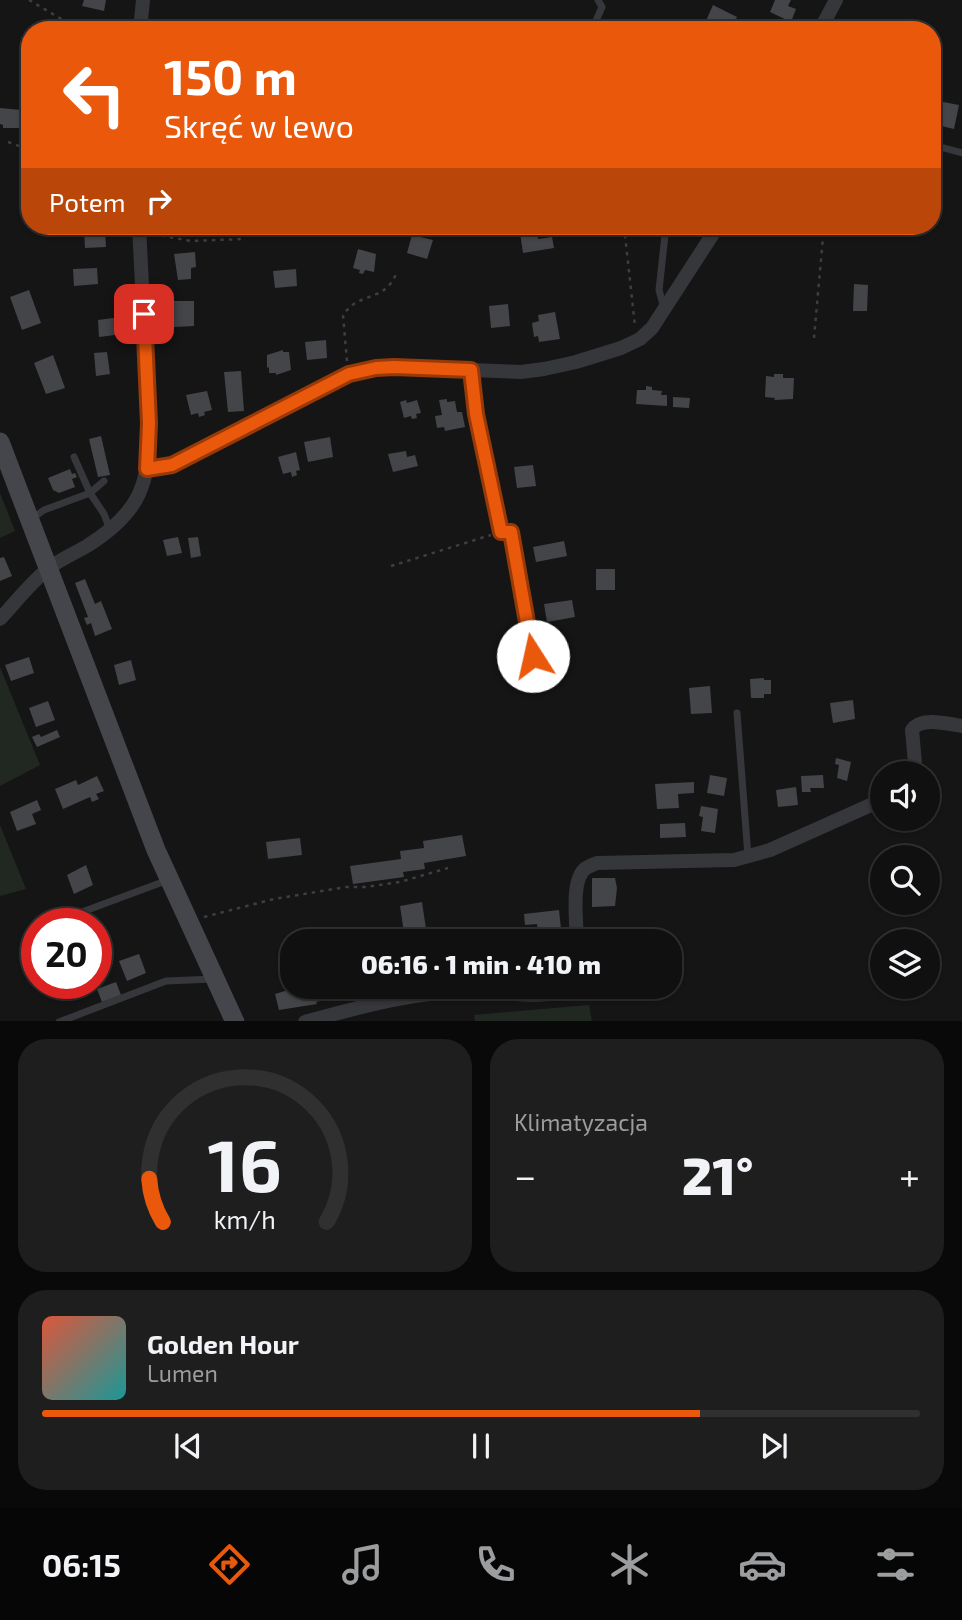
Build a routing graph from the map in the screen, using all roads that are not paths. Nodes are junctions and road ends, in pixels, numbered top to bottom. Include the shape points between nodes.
1 (143, 0) edge
2 (598, 0) edge
3 (836, 0) edge
4 (141, 21) edge
5 (596, 21) edge
6 (825, 21) edge
7 (941, 147) edge
8 (962, 153) edge
9 (139, 235) edge
10 (665, 235) edge
11 (712, 235) edge
12 (665, 309) junction
13 (471, 370) junction
14 (0, 442) edge
15 (74, 457) dead end
16 (147, 469) junction
17 (104, 481) dead end
18 (90, 494) junction
19 (30, 521) junction
20 (110, 530) junction
21 (48, 569) junction
22 (0, 619) edge
23 (533, 656) dead end
24 (737, 713) dead end
25 (962, 726) edge
26 (915, 761) edge
27 (870, 805) edge
28 (748, 857) junction
29 (168, 877) junction
30 (93, 908) edge
31 (577, 929) edge
32 (214, 979) junction
33 (401, 999) edge
34 (59, 1021) edge
35 (235, 1021) edge
36 (305, 1021) edge

1 - 4 street
2 - 5 lane via 601,7
3 - 6 street
7 - 8 lane
9 - 16 street via 149,423
10 - 12 lane via 659,290
11 - 12 street
12 - 13 street via 640,339 606,353 521,372
13 - 16 street via 394,367 349,374 172,465
13 - 23 lane via 501,532 511,532
14 - 19 main road
15 - 18 lane
16 - 20 street via 139,495
17 - 18 lane
18 - 19 lane via 44,510
18 - 20 lane
19 - 21 main road
20 - 21 street
21 - 22 street
21 - 29 main road
24 - 28 lane
25 - 26 street via 915,724
27 - 28 street
28 - 31 street via 597,863 584,869 578,879
29 - 30 lane
29 - 32 main road
32 - 34 lane via 166,981
32 - 35 main road
33 - 36 street

